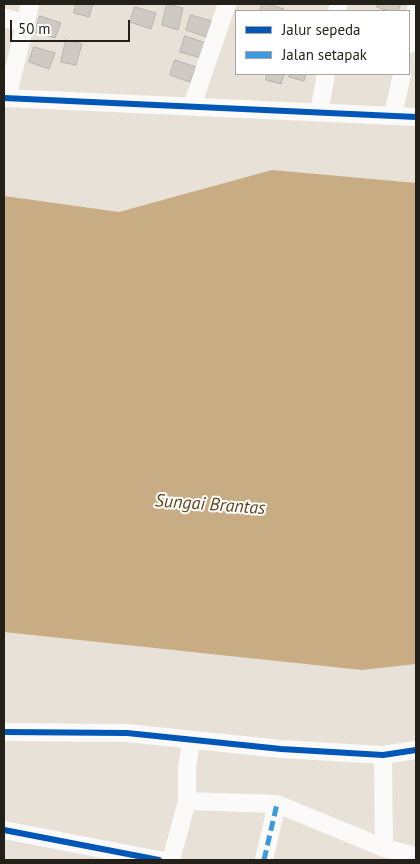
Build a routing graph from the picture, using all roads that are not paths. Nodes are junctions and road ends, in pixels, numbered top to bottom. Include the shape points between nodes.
1 (30, 4) edge
2 (227, 4) edge
3 (416, 9) edge
4 (4, 18) edge
5 (24, 23) junction
6 (410, 39) edge
7 (326, 75) edge
8 (402, 75) edge
9 (5, 98) edge
10 (192, 106) junction
11 (319, 112) junction
12 (394, 115) junction
13 (416, 117) edge
14 (4, 732) edge
15 (191, 741) junction
16 (416, 750) edge
17 (383, 755) junction
18 (187, 802) junction
19 (277, 804) junction
20 (4, 830) edge
21 (384, 848) junction
22 (416, 856) edge
23 (159, 860) edge
24 (171, 860) edge
25 (264, 860) edge

1 - 5 street
2 - 10 street
3 - 6 street
4 - 5 street
5 - 9 street
7 - 11 street
8 - 12 street
9 - 10 street
10 - 11 street
11 - 12 street
12 - 13 street
14 - 15 street via 127,733
15 - 17 street
15 - 18 street
16 - 17 street
17 - 21 street
18 - 19 street
18 - 24 street
19 - 21 street
19 - 25 street
20 - 23 street
21 - 22 street

